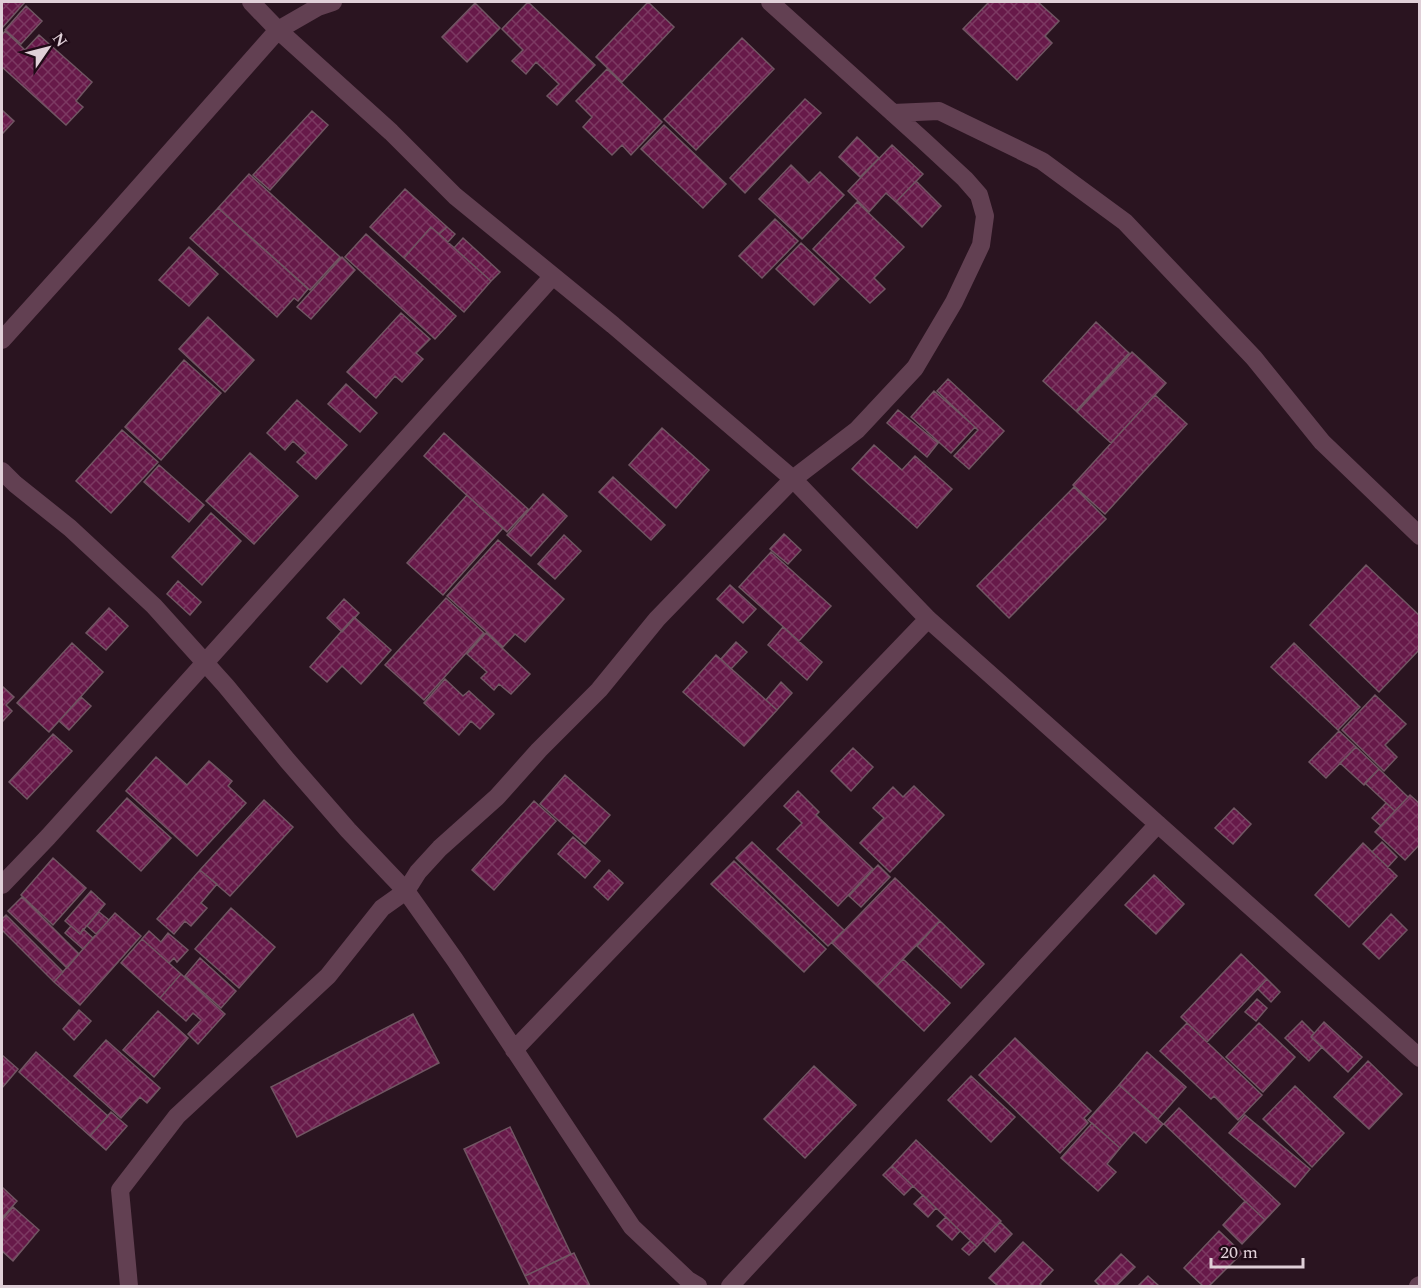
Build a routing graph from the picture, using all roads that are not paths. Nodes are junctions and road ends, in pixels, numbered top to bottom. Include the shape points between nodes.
1 (251, 2) edge
2 (333, 2) edge
3 (770, 2) edge
4 (278, 30) junction
5 (893, 113) junction
6 (553, 276) junction
7 (2, 340) edge
8 (2, 471) edge
9 (793, 479) junction
10 (1419, 536) edge
11 (928, 619) junction
12 (204, 662) junction
13 (1158, 824) junction
14 (2, 885) edge
15 (406, 891) junction
16 (514, 1050) junction
17 (1419, 1058) edge
18 (129, 1287) edge
19 (698, 1287) edge
20 (730, 1287) edge

1 - 4 street
2 - 4 street
3 - 5 street
4 - 6 street via 455,196
4 - 7 street
5 - 9 street via 979,195 985,216 981,245 954,302 915,368 857,430
5 - 10 street via 939,111 1042,161 1125,222 1254,358 1322,442
6 - 9 street
6 - 12 street
8 - 12 street via 154,606
9 - 11 street
9 - 15 street via 657,619 599,690 497,797 418,872
11 - 13 street
11 - 16 street
12 - 14 street
12 - 15 street via 348,830
13 - 17 street
13 - 20 street
15 - 16 street
15 - 18 street via 382,908 328,976 177,1116 120,1190
16 - 19 street via 632,1227

